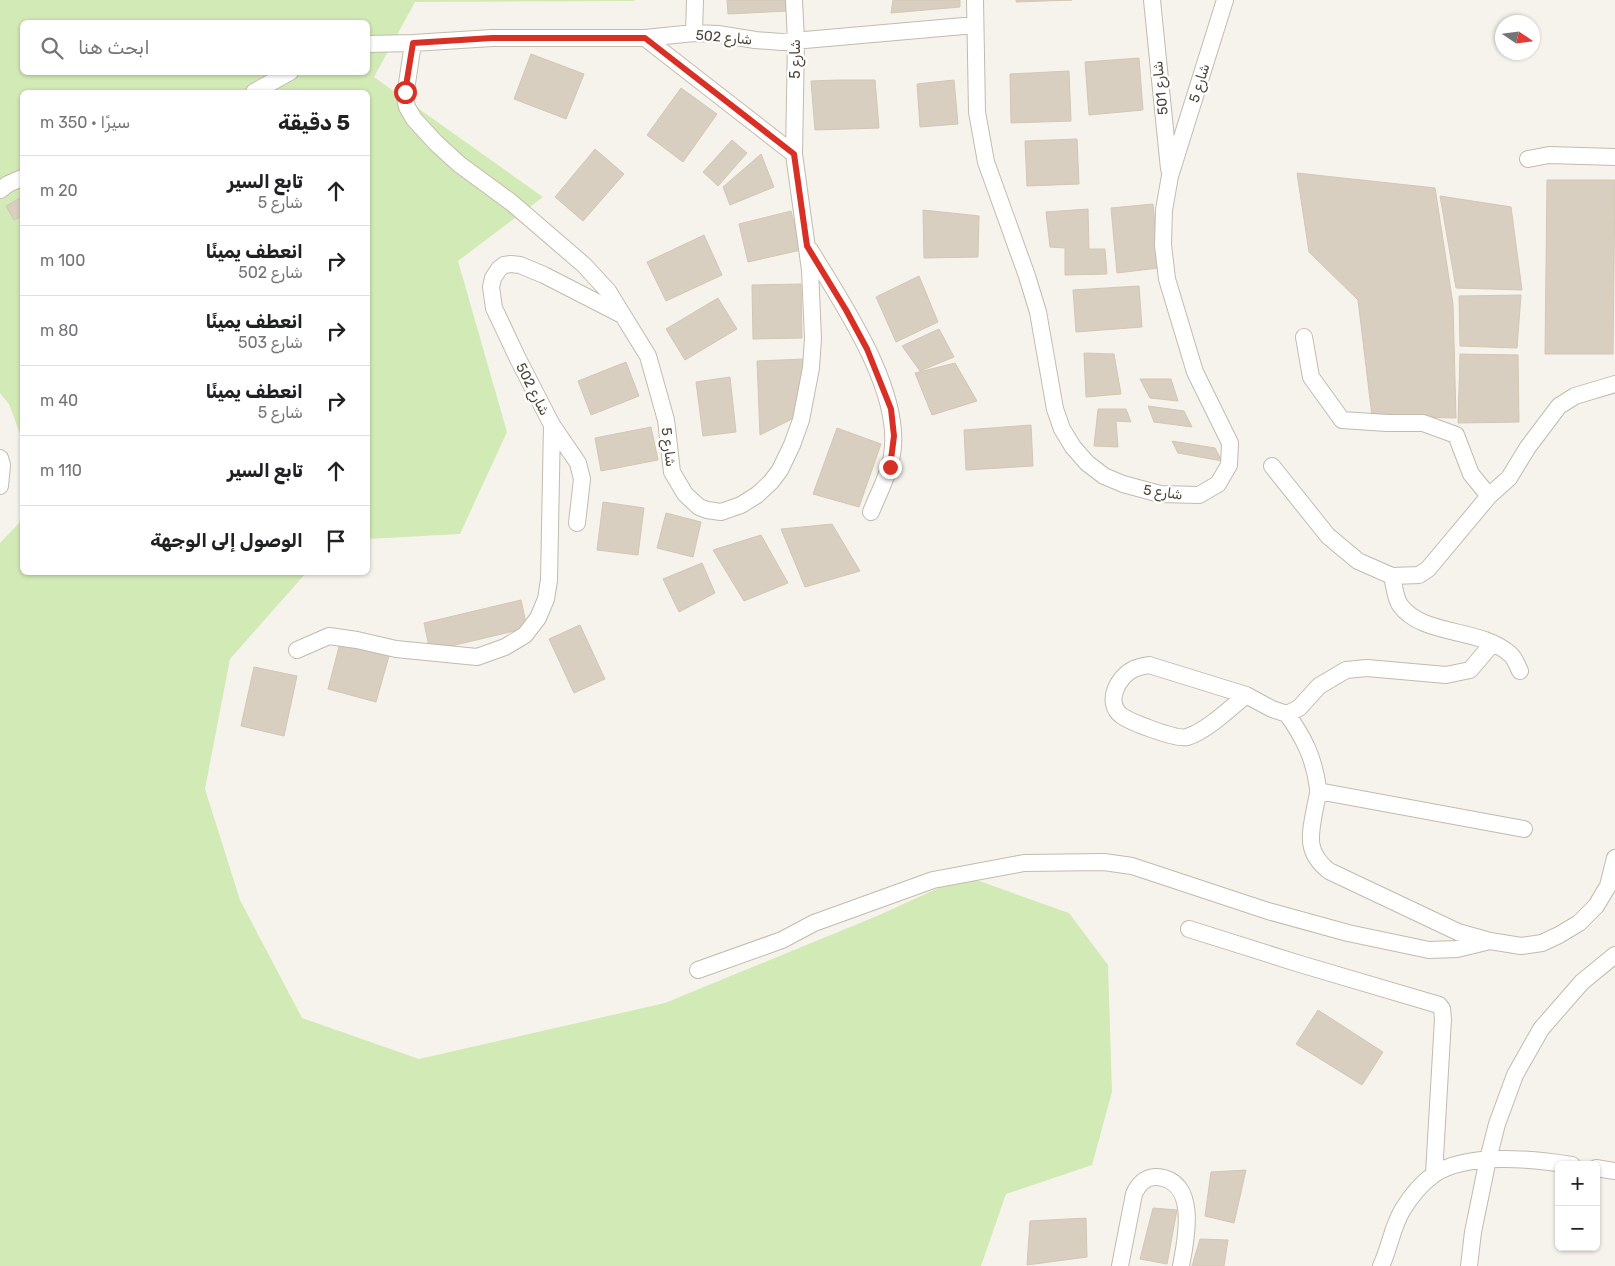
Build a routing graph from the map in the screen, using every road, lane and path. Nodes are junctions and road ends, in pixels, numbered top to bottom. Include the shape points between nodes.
1 (695, 0) edge
2 (794, 0) edge
3 (975, 0) edge
4 (1152, 0) edge
5 (1225, 0) edge
6 (975, 25) junction
7 (694, 34) junction
8 (645, 38) junction
9 (796, 41) junction
10 (413, 43) junction
11 (370, 44) edge
12 (285, 75) edge
13 (258, 90) edge
14 (794, 154) junction
15 (1615, 157) edge
16 (1528, 159) dead end
17 (1170, 176) junction
18 (20, 179) edge
19 (0, 190) edge
20 (807, 246) junction
21 (622, 315) junction
22 (1304, 337) dead end
23 (1615, 384) edge
24 (552, 425) junction
25 (0, 458) edge
26 (1272, 466) dead end
27 (0, 486) edge
28 (1489, 496) junction
29 (871, 512) dead end
30 (577, 523) dead end
31 (1392, 576) junction
32 (1493, 643) junction
33 (297, 650) dead end
34 (1520, 671) dead end
35 (1246, 695) junction
36 (1287, 714) junction
37 (1318, 791) junction
38 (1524, 829) dead end
39 (1615, 858) edge
40 (1189, 928) dead end
41 (1490, 941) junction
42 (1615, 955) edge
43 (698, 970) dead end
44 (1488, 1159) junction
45 (1555, 1163) edge
46 (1600, 1169) edge
47 (1615, 1171) edge
48 (1434, 1174) junction
49 (1472, 1264) edge
50 (1120, 1266) edge
51 (1181, 1266) edge
52 (1381, 1266) edge

1 - 7 street
2 - 9 street, شارع 5
3 - 6 street, شارع 5
4 - 17 street, شارع 501
5 - 17 street, شارع 5
6 - 9 street, شارع 502
6 - 17 street, شارع 5 via 978,112 986,162 1038,312 1055,409 1062,429 1087,463 1104,476 1160,494 1199,495 1218,484 1229,465 1230,443 1195,372 1167,279 1163,245 1164,210
7 - 8 street, شارع 502
7 - 9 street, شارع 502
8 - 10 street, شارع 502 via 492,38
8 - 14 street
9 - 14 street, شارع 5
10 - 11 street
10 - 21 street, شارع 5 via 405,97 414,119 470,173 512,203 584,264 608,291
12 - 13 street
14 - 20 street, شارع 5
15 - 16 street via 1549,155
18 - 19 street
20 - 21 street, شارع 5 via 813,338 801,420 780,470 757,495 741,505 721,512 707,510 684,494 672,472 666,420 648,356
20 - 29 street via 863,341 891,409 894,427 890,467
21 - 24 street, شارع 502 via 520,265 504,265 499,269 490,287 494,308
22 - 28 street via 1311,377 1342,420 1423,423 1456,435 1471,474
23 - 28 street via 1575,396 1559,406 1509,478
24 - 30 street, شارع 502 via 578,463 582,479
24 - 33 street via 549,580 538,618 525,635 477,657 396,649 330,636
25 - 27 street
26 - 31 street via 1328,536 1358,560
28 - 31 street via 1428,569 1419,575
31 - 32 street via 1398,604 1412,618
32 - 34 street via 1512,655
32 - 36 street via 1470,670 1446,675 1367,668 1346,670 1319,686 1299,708
35 - 35 street via 1149,665 1133,669 1120,680 1114,692 1114,704 1121,715 1168,735 1184,738 1212,722
35 - 36 street
36 - 37 street via 1303,737 1314,763
37 - 38 street
37 - 41 street via 1310,835 1311,848 1320,864 1458,932
39 - 41 street via 1608,886 1596,906 1579,923 1542,943 1521,946
40 - 48 street via 1439,1005 1443,1019
41 - 43 street via 1457,949 1429,950 1268,911 1132,866 1104,862 1024,862 933,880
42 - 44 street via 1582,982 1541,1029 1515,1075
44 - 45 street
44 - 48 street via 1452,1166
44 - 49 street via 1473,1232
46 - 47 street
48 - 52 street via 1403,1209 1391,1232
50 - 51 street via 1134,1194 1139,1185 1155,1177 1173,1182 1184,1199 1187,1228

